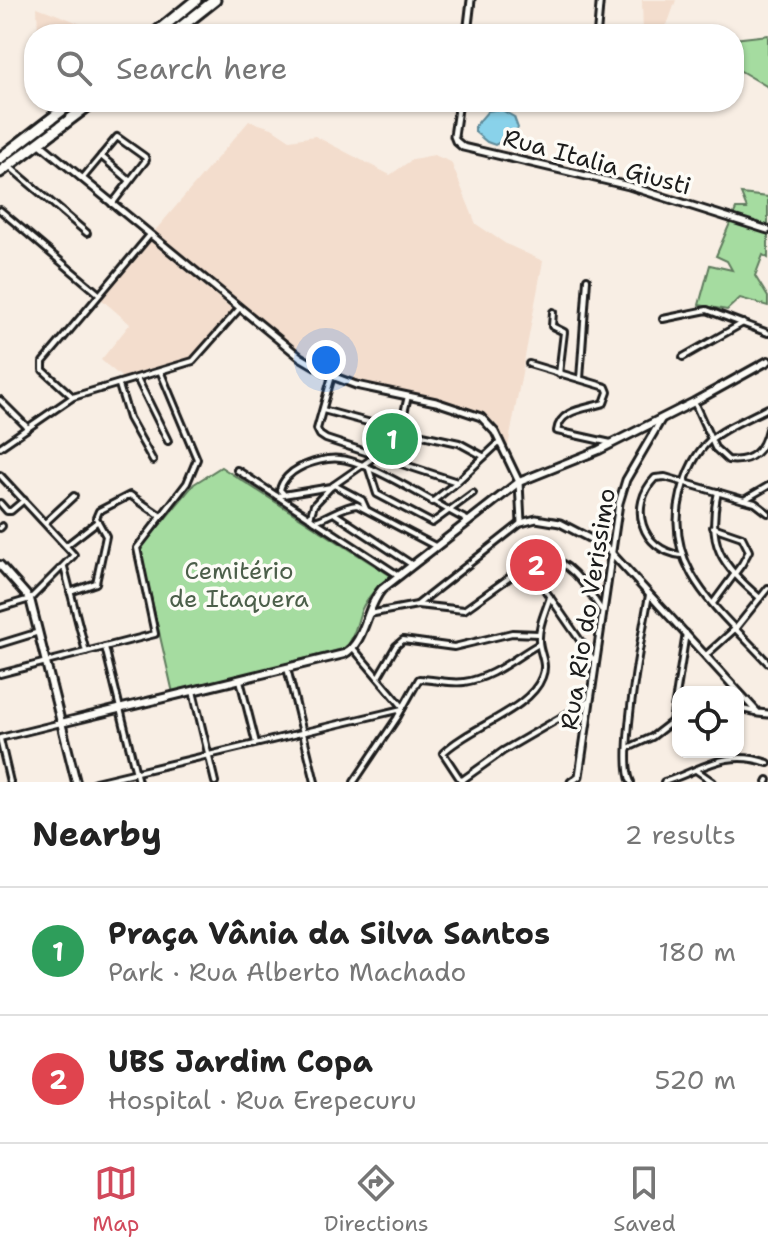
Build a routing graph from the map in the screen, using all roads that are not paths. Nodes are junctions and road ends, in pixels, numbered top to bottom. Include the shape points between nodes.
1 (215, 0) edge
2 (471, 0) edge
3 (600, 0) edge
4 (194, 1) edge
5 (166, 24) edge
6 (185, 24) edge
7 (468, 24) edge
8 (598, 24) edge
9 (60, 112) edge
10 (80, 112) edge
11 (458, 112) edge
12 (38, 143) junction
13 (101, 156) junction
14 (0, 158) edge
15 (4, 169) edge
16 (82, 179) junction
17 (130, 181) junction
18 (112, 205) junction
19 (0, 210) edge
20 (768, 230) edge
21 (87, 233) dead end
22 (149, 236) junction
23 (587, 279) dead end
24 (99, 294) junction
25 (239, 309) junction
26 (553, 312) dead end
27 (663, 319) dead end
28 (743, 323) junction
29 (768, 333) edge
30 (683, 357) dead end
31 (768, 361) edge
32 (529, 364) dead end
33 (161, 373) junction
34 (559, 374) junction
35 (332, 376) junction
36 (580, 379) junction
37 (138, 380) junction
38 (119, 385) junction
39 (408, 396) junction
40 (73, 397) junction
41 (0, 400) edge
42 (694, 402) junction
43 (768, 408) edge
44 (323, 410) junction
45 (661, 419) junction
46 (27, 427) junction
47 (641, 427) junction
48 (768, 429) edge
49 (400, 431) junction
50 (711, 439) junction
51 (595, 440) junction
52 (168, 441) dead end
53 (500, 442) junction
54 (611, 443) junction
55 (646, 446) junction
56 (0, 447) edge
57 (599, 450) junction
58 (377, 455) junction
59 (483, 456) junction
60 (393, 460) junction
61 (153, 461) dead end
62 (362, 465) junction
63 (369, 469) junction
64 (237, 470) dead end
65 (0, 475) edge
66 (457, 482) junction
67 (519, 482) junction
68 (683, 483) junction
69 (333, 486) junction
70 (768, 486) edge
71 (282, 492) junction
72 (718, 492) junction
73 (473, 493) dead end
74 (74, 496) dead end
75 (277, 496) junction
76 (24, 500) junction
77 (744, 500) junction
78 (432, 502) junction
79 (0, 503) edge
80 (366, 509) junction
81 (450, 511) junction
82 (768, 513) edge
83 (335, 514) junction
84 (161, 516) junction
85 (312, 519) junction
86 (98, 521) junction
87 (469, 521) junction
88 (46, 522) junction
89 (521, 523) junction
90 (713, 527) junction
91 (67, 545) junction
92 (435, 546) junction
93 (612, 553) junction
94 (681, 555) junction
95 (526, 563) junction
96 (411, 564) junction
97 (0, 565) edge
98 (610, 566) junction
99 (625, 566) junction
100 (64, 567) junction
101 (735, 574) junction
102 (398, 575) junction
103 (768, 588) edge
104 (70, 592) junction
105 (650, 593) junction
106 (550, 597) junction
107 (760, 598) junction
108 (30, 599) junction
109 (714, 603) junction
110 (417, 605) junction
111 (0, 608) edge
112 (604, 613) junction
113 (367, 614) junction
114 (736, 628) junction
115 (39, 632) junction
116 (686, 633) junction
117 (539, 634) junction
118 (0, 644) edge
119 (539, 644) junction
120 (105, 647) junction
121 (353, 648) junction
122 (86, 652) junction
123 (706, 655) junction
124 (46, 662) junction
125 (768, 663) edge
126 (596, 664) junction
127 (287, 668) junction
128 (0, 674) edge
129 (378, 677) junction
130 (240, 680) junction
131 (678, 686) edge
132 (732, 686) edge
133 (193, 691) junction
134 (591, 700) junction
135 (744, 700) edge
136 (120, 708) junction
137 (402, 708) junction
138 (744, 710) edge
139 (758, 713) junction
140 (768, 714) edge
141 (672, 722) edge
142 (61, 723) junction
143 (302, 731) junction
144 (0, 738) edge
145 (256, 743) junction
146 (628, 748) junction
147 (209, 755) junction
148 (768, 763) edge
149 (7, 767) junction
150 (0, 769) edge
151 (695, 769) junction
152 (136, 772) junction
153 (580, 779) edge
154 (461, 781) edge
155 (10, 782) edge
156 (76, 782) edge
157 (95, 782) edge
158 (138, 782) edge
159 (215, 782) edge
160 (315, 782) edge
161 (354, 782) edge
162 (571, 782) edge
163 (631, 782) edge
164 (664, 782) edge
165 (713, 782) edge

1 - 6 highway
2 - 7 street
3 - 8 street
4 - 5 highway
9 - 14 highway
10 - 12 highway
11 - 20 street, Rua Italia Giusti via 454,136 463,147 629,186
12 - 15 highway
12 - 16 street
13 - 16 street
13 - 17 street
13 - 17 street via 120,137 146,160
15 - 21 street
16 - 18 street
17 - 18 street
18 - 22 street
19 - 24 street
22 - 24 street
22 - 25 street
23 - 36 street
24 - 40 street via 42,364
25 - 33 street via 193,361
25 - 35 street
26 - 34 street via 552,326 564,332
27 - 28 street via 707,310
28 - 29 street
28 - 30 street
31 - 42 main road
32 - 34 street
33 - 37 street
33 - 84 street via 197,459 187,483
34 - 36 street
35 - 39 street
35 - 44 street
36 - 51 street via 606,387 607,399 566,414 557,431
37 - 38 street
37 - 52 street
38 - 40 street
38 - 61 street via 129,418
39 - 49 street
39 - 53 street via 473,412 489,423
40 - 46 street
41 - 46 street
42 - 45 main road
42 - 50 street
43 - 50 street
44 - 49 street
44 - 58 street via 320,435
45 - 47 main road
45 - 55 street, Rua Rio do Verissimo
46 - 56 street
47 - 54 main road
47 - 55 street
48 - 50 street via 760,451 741,461 723,458
49 - 59 street via 459,443
49 - 60 street
50 - 68 street
51 - 54 street
51 - 57 street
53 - 59 street
53 - 67 street
54 - 57 main road
55 - 93 street, Rua Rio do Verissimo via 622,491
57 - 67 main road
58 - 60 street
58 - 62 street
59 - 66 street
60 - 66 street
62 - 63 street
62 - 69 street
62 - 71 street via 340,458 306,465 287,478
63 - 78 street
63 - 81 street via 375,492 430,522
64 - 75 street
65 - 76 street
66 - 78 street
67 - 87 main road
67 - 89 street
68 - 72 street
68 - 94 street via 676,516
68 - 94 street via 655,478 640,512 658,547
69 - 71 street
69 - 80 street via 362,500
69 - 85 street via 314,505
70 - 77 street
71 - 75 street
72 - 77 street
72 - 90 street
73 - 81 street
74 - 88 street
75 - 85 street
76 - 79 street via 11,511
76 - 88 street
77 - 82 street
78 - 81 street
80 - 83 street via 353,505
80 - 92 street
81 - 87 street
83 - 85 street
83 - 96 street
84 - 86 street via 130,495 99,511
84 - 120 street via 137,548 155,634
85 - 102 street
86 - 91 street
86 - 104 street via 106,536 98,580
87 - 92 main road
88 - 91 street
89 - 93 street via 560,523
89 - 110 street
90 - 101 street via 718,549
90 - 101 street via 738,534 747,543 747,556
91 - 100 street via 74,555
92 - 96 main road
93 - 98 street, Rua Rio do Verissimo
93 - 99 street
94 - 109 street
95 - 106 street
95 - 110 street via 464,610
95 - 112 street via 541,555 561,562 583,581
96 - 102 main road
97 - 108 main road
98 - 99 street
98 - 112 street, Rua Rio do Verissimo
99 - 105 street
100 - 104 street
100 - 108 street
101 - 107 street
101 - 109 street
102 - 113 main road via 376,596
103 - 107 street
104 - 122 street
105 - 116 street
105 - 146 street
106 - 117 street
106 - 126 street
107 - 114 street
108 - 111 street
108 - 115 main road
109 - 114 street
110 - 113 street
112 - 126 street, Rua Rio do Verissimo
113 - 121 main road
114 - 123 street
114 - 125 street
115 - 118 street
115 - 124 main road
116 - 123 street
116 - 131 street
117 - 119 street
117 - 129 street via 512,633 454,647 403,640
119 - 137 street via 474,680 419,679
119 - 154 street via 544,672 532,695 443,753
120 - 122 street
120 - 136 street
121 - 127 main road
121 - 129 street
122 - 124 street
123 - 132 street
124 - 128 street
124 - 142 main road
126 - 134 street, Rua Rio do Verissimo
127 - 130 main road
127 - 143 street
129 - 137 street
130 - 133 main road
130 - 145 street
133 - 136 main road
133 - 147 street
134 - 153 street, Rua Rio do Verissimo
134 - 154 street
135 - 139 street
136 - 142 main road
136 - 152 street
137 - 143 street
137 - 161 street
138 - 139 street
139 - 140 street
141 - 146 street
142 - 144 street
142 - 156 main road
143 - 145 street
143 - 160 street
144 - 149 street
145 - 147 street
146 - 163 street
147 - 152 street
147 - 159 street
148 - 151 street via 729,758
149 - 150 street
149 - 155 street
151 - 164 street
151 - 165 street
152 - 157 street
152 - 158 street
153 - 162 street

